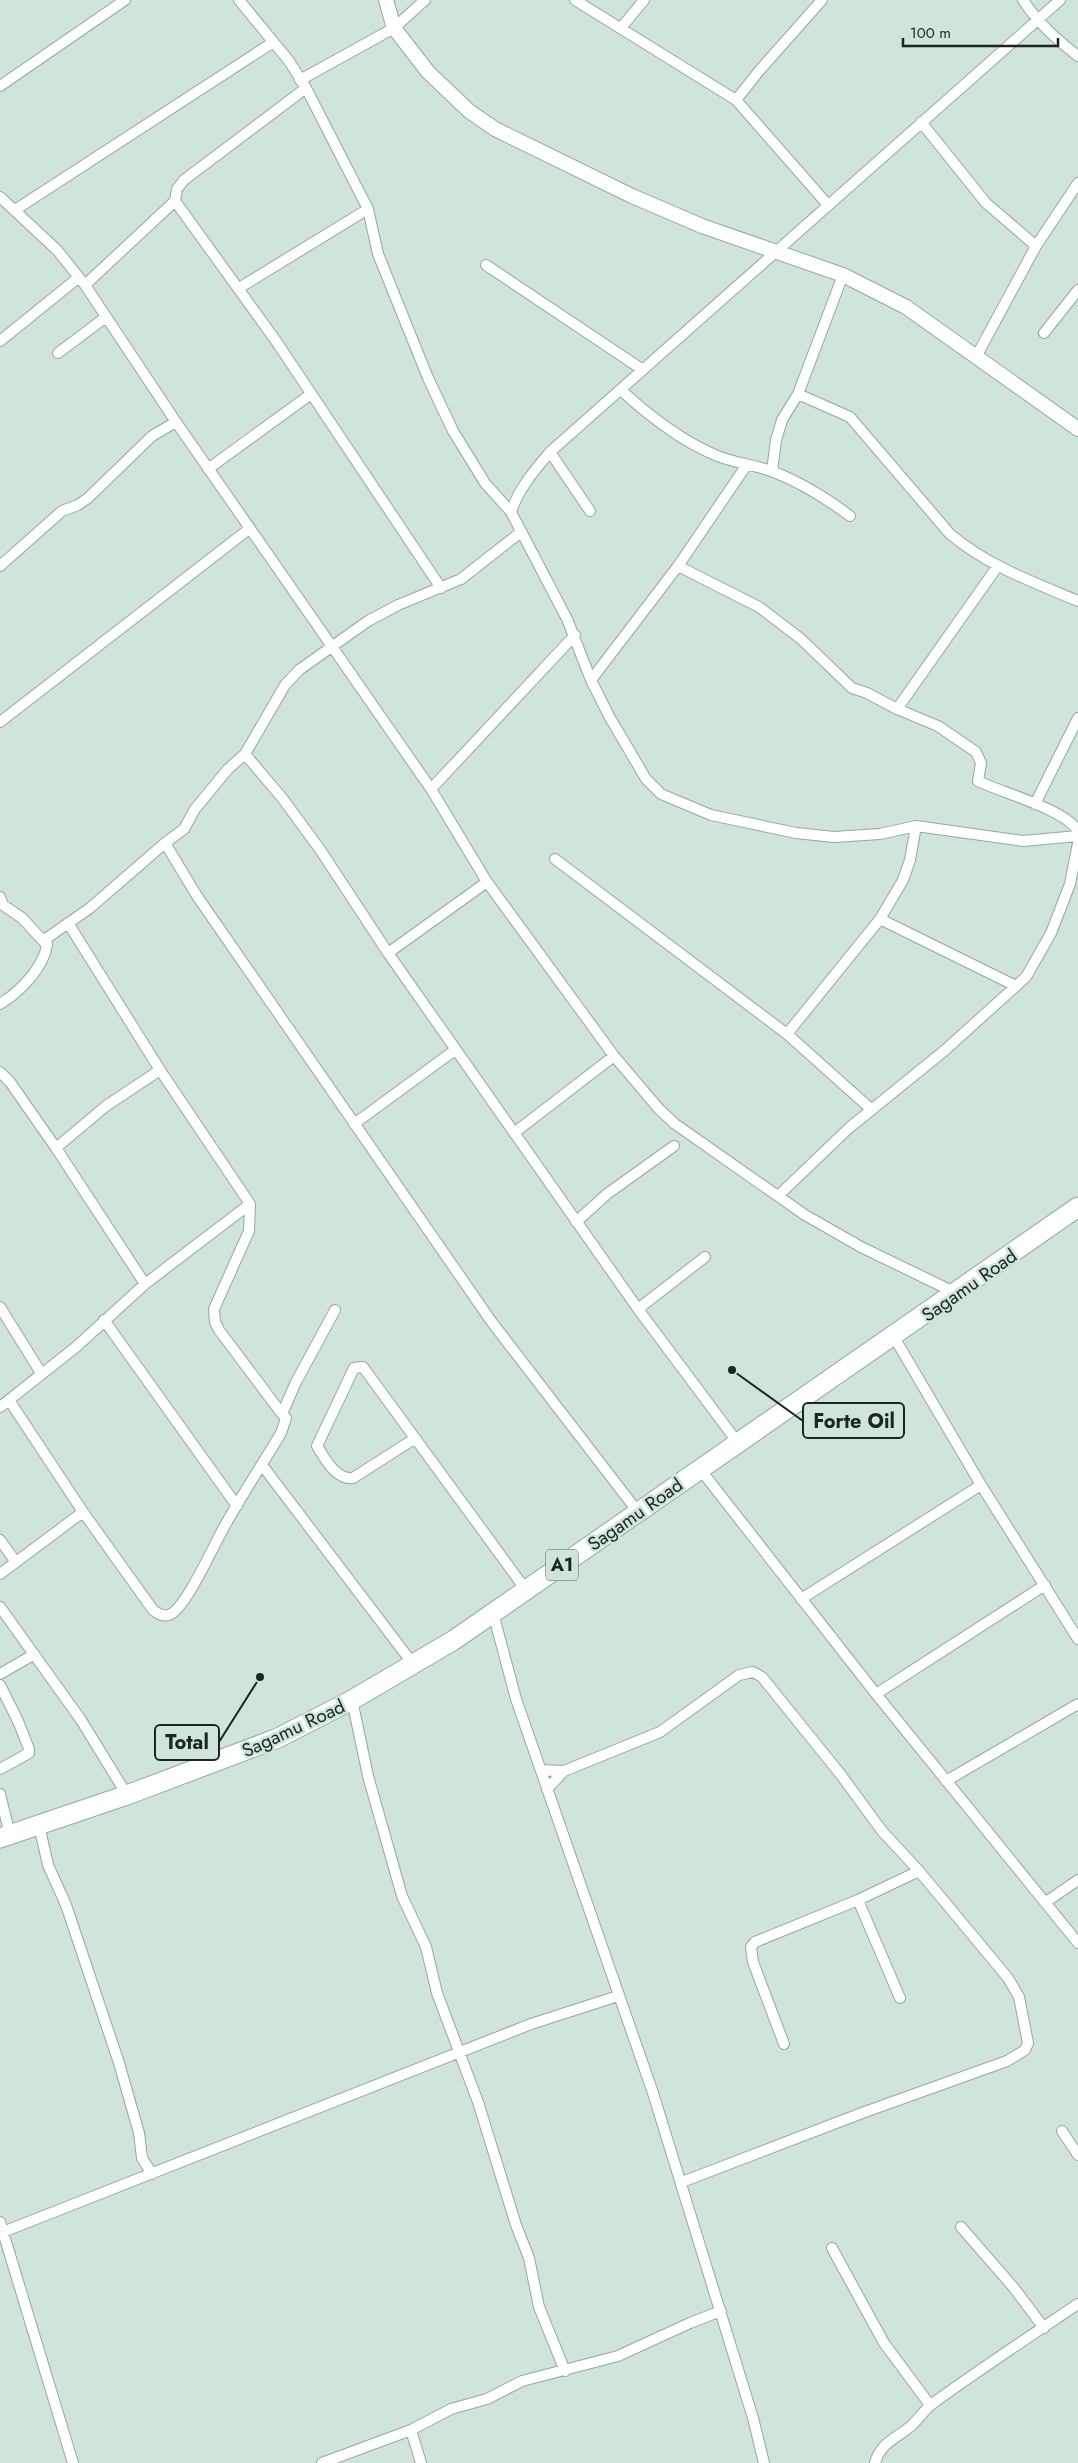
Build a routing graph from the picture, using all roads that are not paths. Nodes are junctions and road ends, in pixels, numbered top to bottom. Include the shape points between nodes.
1 (124, 0) edge
2 (239, 0) edge
3 (386, 0) edge
4 (425, 0) edge
5 (575, 0) edge
6 (644, 0) edge
7 (822, 0) edge
8 (1023, 0) edge
9 (1060, 0) edge
10 (1036, 19) junction
11 (394, 28) junction
12 (621, 28) junction
13 (272, 43) junction
14 (1078, 56) edge
15 (303, 84) junction
16 (0, 86) edge
17 (736, 100) junction
18 (921, 122) junction
19 (1078, 183) edge
20 (0, 198) edge
21 (176, 201) junction
22 (828, 205) junction
23 (15, 210) junction
24 (368, 210) junction
25 (1036, 246) junction
26 (774, 253) junction
27 (486, 265) dead end
28 (843, 275) junction
29 (81, 282) junction
30 (239, 288) junction
31 (1078, 290) edge
32 (106, 317) junction
33 (1044, 333) dead end
34 (0, 341) edge
35 (58, 352) dead end
36 (976, 358) junction
37 (643, 370) junction
38 (621, 390) junction
39 (310, 394) junction
40 (798, 394) junction
41 (176, 422) junction
42 (1078, 429) edge
43 (550, 452) junction
44 (746, 466) junction
45 (208, 469) junction
46 (772, 471) junction
47 (590, 511) dead end
48 (511, 512) junction
49 (850, 516) dead end
50 (249, 529) junction
51 (521, 532) junction
52 (0, 566) edge
53 (678, 566) junction
54 (997, 567) junction
55 (441, 588) junction
56 (1078, 601) edge
57 (574, 635) junction
58 (333, 645) junction
59 (591, 680) junction
60 (897, 708) junction
61 (1078, 718) edge
62 (0, 722) edge
63 (245, 754) junction
64 (431, 789) junction
65 (1035, 804) junction
66 (916, 826) junction
67 (1078, 834) edge
68 (165, 843) junction
69 (1078, 843) edge
70 (555, 859) dead end
71 (488, 882) junction
72 (0, 897) edge
73 (880, 919) junction
74 (68, 923) junction
75 (47, 945) junction
76 (388, 954) junction
77 (1016, 986) junction
78 (0, 1004) edge
79 (786, 1034) junction
80 (455, 1050) junction
81 (614, 1056) junction
82 (160, 1070) junction
83 (0, 1072) edge
84 (872, 1110) junction
85 (354, 1124) junction
86 (514, 1133) junction
87 (674, 1146) dead end
88 (56, 1148) junction
89 (778, 1196) junction
90 (250, 1204) junction
91 (1078, 1208) edge
92 (576, 1222) junction
93 (705, 1257) dead end
94 (146, 1284) junction
95 (957, 1293) junction
96 (0, 1307) edge
97 (638, 1308) junction
98 (335, 1310) dead end
99 (104, 1320) junction
100 (894, 1337) junction
101 (40, 1373) junction
102 (9, 1400) junction
103 (0, 1407) edge
104 (282, 1414) junction
105 (414, 1439) junction
106 (738, 1443) junction
107 (262, 1465) junction
108 (700, 1469) junction
109 (981, 1485) junction
110 (237, 1506) junction
111 (83, 1512) junction
112 (638, 1512) junction
113 (0, 1540) edge
114 (15, 1561) junction
115 (0, 1574) edge
116 (1045, 1585) junction
117 (526, 1590) junction
118 (801, 1599) junction
119 (0, 1607) edge
120 (493, 1613) junction
121 (1078, 1639) edge
122 (33, 1655) junction
123 (413, 1664) junction
124 (0, 1674) edge
125 (0, 1685) edge
126 (876, 1694) junction
127 (352, 1700) junction
128 (1078, 1704) edge
129 (0, 1768) edge
130 (541, 1770) junction
131 (564, 1771) junction
132 (946, 1781) junction
133 (547, 1789) junction
134 (0, 1794) edge
135 (127, 1795) junction
136 (39, 1825) junction
137 (5, 1836) edge
138 (919, 1871) junction
139 (1078, 1880) edge
140 (858, 1900) junction
141 (1046, 1902) junction
142 (1078, 1943) edge
143 (618, 1996) junction
144 (900, 1998) dead end
145 (784, 2044) dead end
146 (458, 2054) junction
147 (1062, 2131) dead end
148 (1078, 2155) edge
149 (152, 2174) junction
150 (682, 2182) junction
151 (2, 2227) edge
152 (961, 2227) dead end
153 (832, 2248) dead end
154 (1078, 2304) edge
155 (721, 2311) junction
156 (1044, 2328) junction
157 (565, 2371) junction
158 (930, 2405) junction
159 (411, 2430) junction
160 (73, 2463) edge
161 (322, 2463) edge
162 (421, 2463) edge
163 (764, 2463) edge
164 (875, 2463) edge

1 - 16 street
2 - 13 street
3 - 11 street
4 - 11 street
5 - 12 street
6 - 12 street
7 - 17 street
8 - 10 street
9 - 10 street
10 - 14 street
10 - 18 street
11 - 15 street
11 - 26 street via 428,72 469,111 495,129 632,196
12 - 17 street
13 - 15 street via 289,61
13 - 23 street
15 - 21 street via 184,180 177,190
15 - 24 street
17 - 22 street
18 - 22 street
18 - 25 street via 986,203
19 - 25 street
20 - 23 street
21 - 29 street
21 - 30 street
22 - 26 street
23 - 29 street via 57,250
24 - 30 street
24 - 48 street via 378,254 453,431 485,483
25 - 36 street
26 - 28 street
26 - 37 street
27 - 37 street
28 - 36 street via 906,306
28 - 40 street
29 - 32 street
29 - 34 street
30 - 39 street
31 - 33 street
32 - 35 street
32 - 41 street
36 - 42 street
37 - 38 street
38 - 43 street
38 - 44 street via 684,439
39 - 45 street
39 - 55 street
40 - 46 street via 782,420
40 - 54 street via 850,418 950,534 968,550
41 - 45 street
41 - 52 street via 152,436 88,498 62,511
43 - 47 street
43 - 48 street via 516,496
44 - 46 street
44 - 53 street
45 - 50 street
46 - 49 street via 820,494
48 - 51 street
50 - 58 street
50 - 62 street
51 - 55 street via 482,565
51 - 57 street
53 - 59 street
53 - 60 street via 759,607 801,639 852,688
54 - 56 street
54 - 60 street
55 - 58 street via 385,612
57 - 59 street
57 - 64 street
58 - 63 street via 298,670 285,685
58 - 64 street
59 - 66 street via 646,779 661,794 688,808 796,833 834,837 880,834
60 - 65 street via 938,726 976,752 981,764 978,781
61 - 65 street
63 - 68 street via 195,809 184,829
63 - 76 street via 283,798 321,851
64 - 71 street
65 - 67 street via 1068,821 1076,827
66 - 67 street via 1023,841
66 - 73 street via 910,860
68 - 74 street
68 - 85 street via 196,896
69 - 77 street via 1070,884 1052,933 1026,976
70 - 79 street
71 - 76 street
71 - 81 street
72 - 75 street via 3,904 22,918
73 - 77 street
73 - 79 street
74 - 75 street via 46,938
74 - 82 street
75 - 78 street via 40,964 30,977
76 - 80 street
77 - 84 street
79 - 84 street
80 - 85 street
80 - 86 street
81 - 86 street
81 - 89 street via 675,1124
82 - 88 street via 106,1106
82 - 90 street
83 - 88 street
84 - 89 street
85 - 112 street via 491,1322
86 - 92 street
87 - 92 street via 607,1194
88 - 94 street
89 - 95 street via 861,1246
90 - 94 street
90 - 104 street via 249,1231 213,1316 219,1330
91 - 95 highway, Sagamu Road / A1
92 - 97 street
93 - 97 street
94 - 99 street
95 - 100 highway, Sagamu Road / A1
96 - 101 street
97 - 106 street
98 - 104 street
99 - 101 street via 76,1347
99 - 110 street
100 - 106 highway, Sagamu Road / A1
100 - 109 street
101 - 102 street
102 - 103 street
102 - 111 street
104 - 107 street via 286,1418 284,1426
105 - 105 street via 363,1367 359,1366 354,1368 339,1395 317,1446 338,1475 345,1479 352,1478
105 - 117 street
106 - 108 highway, Sagamu Road / A1
107 - 110 street
107 - 123 street
108 - 112 highway, Sagamu Road / A1
108 - 118 street
109 - 116 street
109 - 118 street
110 - 111 street via 184,1597 171,1614 166,1615 153,1610
111 - 114 street
112 - 117 highway, Sagamu Road / A1
113 - 114 street
114 - 115 street
116 - 121 street
116 - 126 street
117 - 120 highway, Sagamu Road / A1
118 - 126 street
119 - 122 street
120 - 123 highway, Sagamu Road / A1
120 - 130 street via 516,1699
122 - 124 street
122 - 135 street via 81,1720
123 - 127 highway, Sagamu Road / A1
125 - 129 street via 29,1749 29,1753
126 - 132 street
127 - 135 highway, Sagamu Road / A1 via 278,1738
127 - 146 street via 368,1776 402,1896 426,1947 437,1993
128 - 132 street
130 - 131 street
130 - 133 street
131 - 133 street
131 - 138 street via 660,1732 721,1686 739,1675 753,1672 762,1677 882,1831
132 - 141 street
133 - 143 street
134 - 137 street
135 - 136 highway, Sagamu Road / A1
136 - 137 highway, Sagamu Road / A1
136 - 149 street via 48,1865 66,1905 119,2063 139,2133 142,2158
138 - 140 street
138 - 150 street via 980,1943 1016,1992 1028,2043 1025,2050 1007,2061
139 - 141 street
140 - 144 street
140 - 145 street via 762,1938 752,1947 753,1962
141 - 142 street
143 - 146 street via 531,2024
143 - 150 street
146 - 149 street
146 - 157 street via 478,2102 529,2258 539,2308
147 - 148 street
149 - 151 street
150 - 155 street
151 - 160 street
152 - 156 street
153 - 158 street via 884,2343
154 - 156 street
155 - 157 street via 618,2356
155 - 163 street
156 - 158 street
157 - 159 street via 522,2382
158 - 164 street via 910,2427 878,2452
159 - 161 street
159 - 162 street

